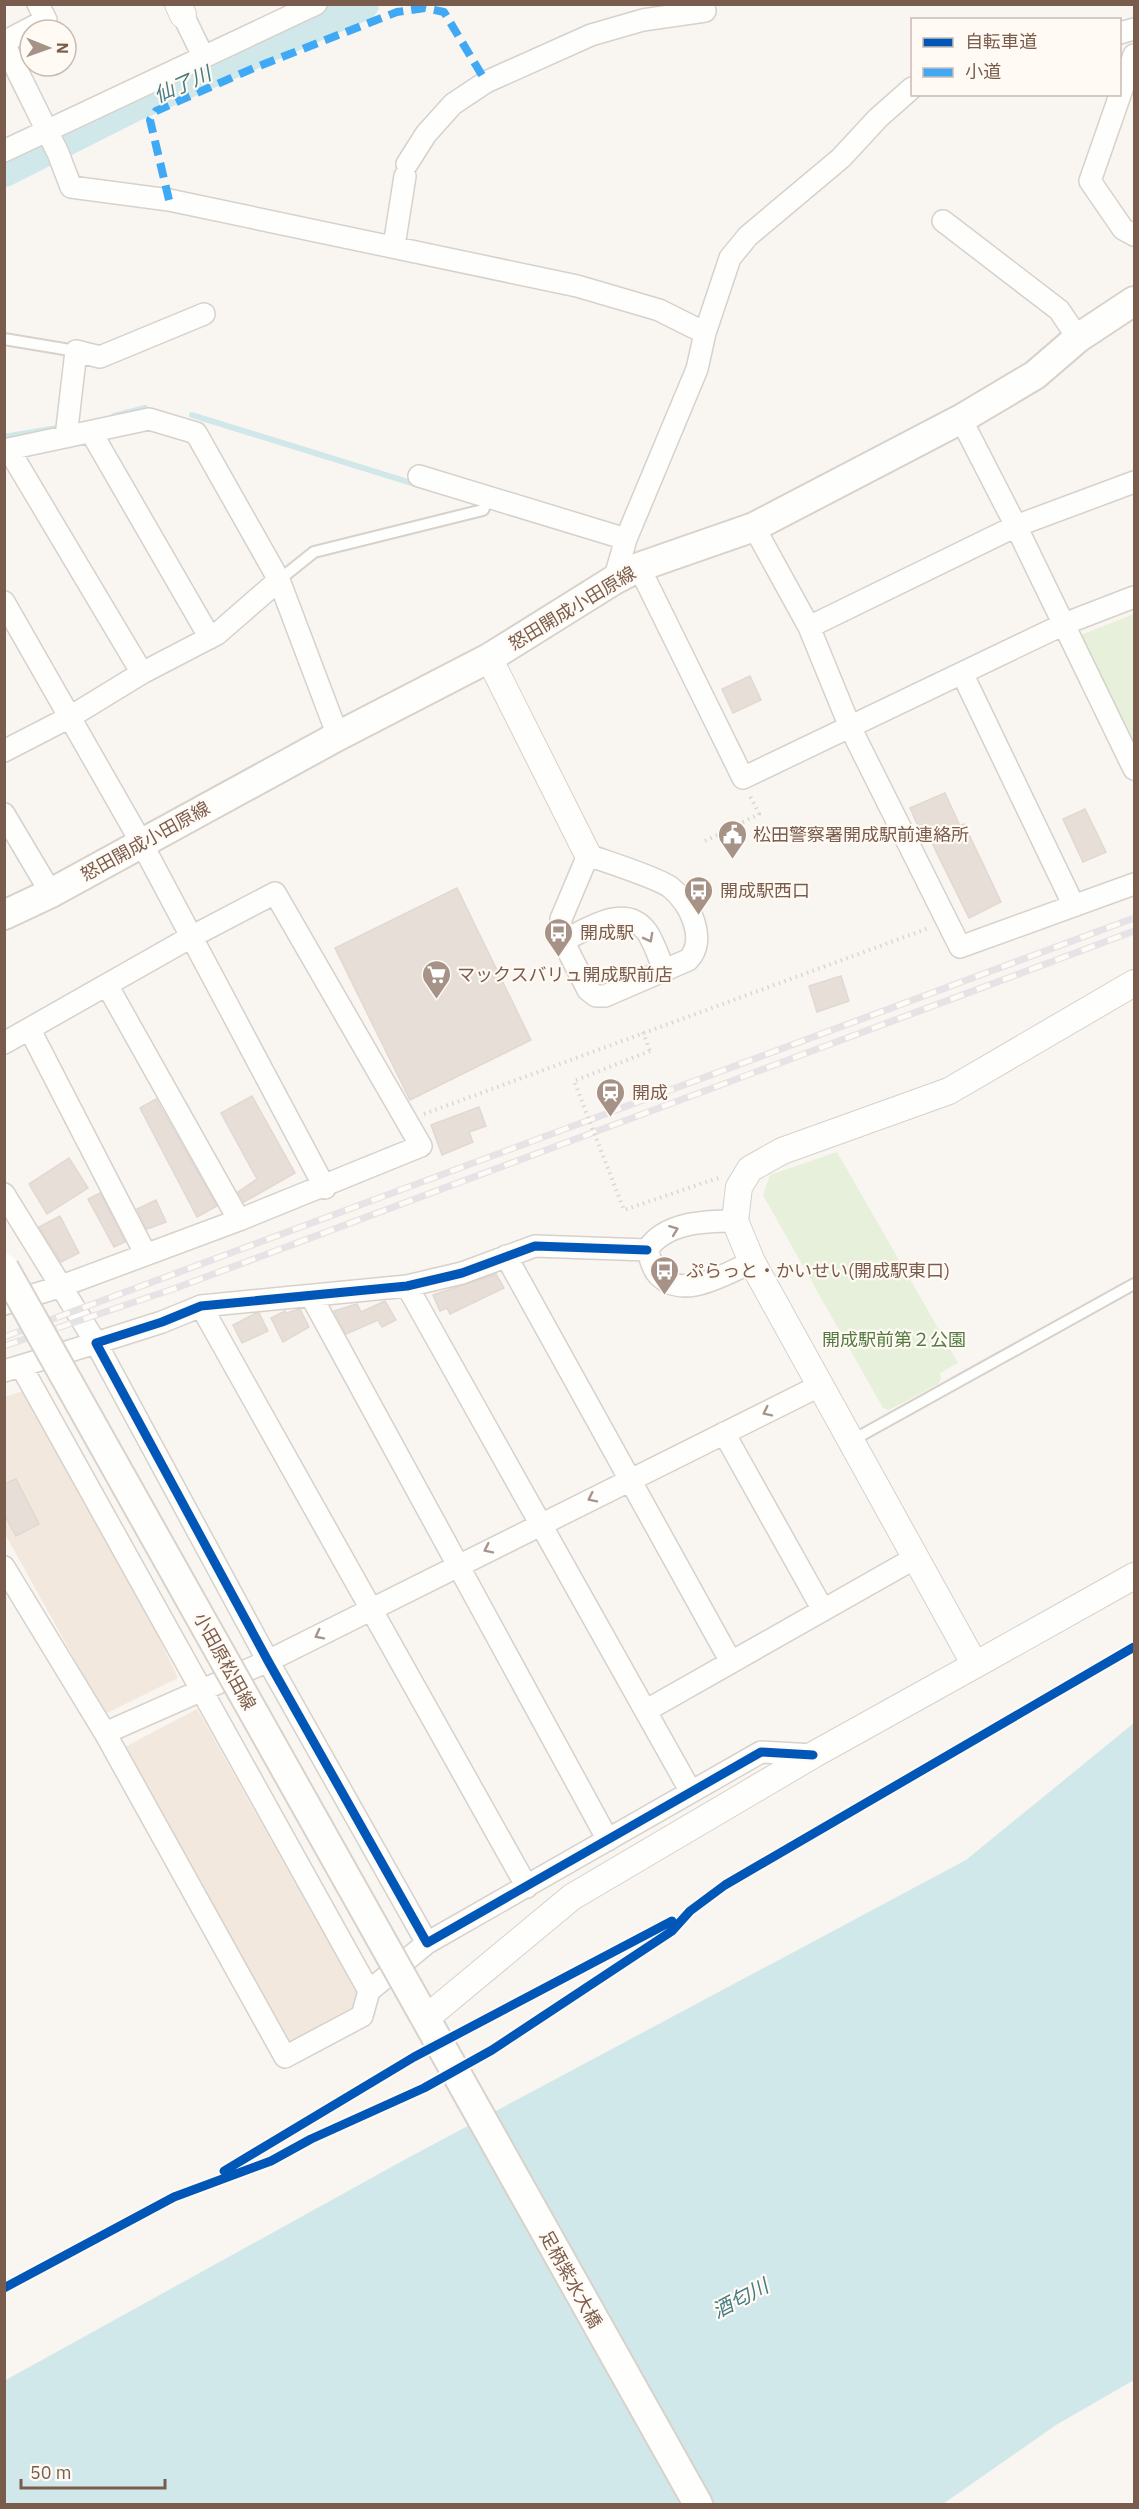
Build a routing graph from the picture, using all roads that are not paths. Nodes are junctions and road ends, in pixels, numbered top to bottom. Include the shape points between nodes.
1 (38, 4) edge
2 (316, 4) edge
3 (181, 10) edge
4 (705, 11) dead end
5 (4, 43) edge
6 (1134, 55) edge
7 (203, 57) junction
8 (911, 89) edge
9 (1121, 92) edge
10 (1120, 96) edge
11 (52, 140) junction
12 (4, 151) edge
13 (943, 221) dead end
14 (1134, 235) edge
15 (394, 246) junction
16 (1134, 301) edge
17 (204, 314) dead end
18 (705, 333) junction
19 (1078, 338) junction
20 (4, 339) edge
21 (76, 351) junction
22 (961, 419) junction
23 (91, 432) junction
24 (66, 436) junction
25 (7, 450) edge
26 (419, 476) dead end
27 (1134, 482) edge
28 (486, 504) junction
29 (1017, 526) junction
30 (754, 527) junction
31 (626, 539) junction
32 (639, 567) junction
33 (279, 580) junction
34 (614, 580) junction
35 (1134, 597) edge
36 (4, 602) edge
37 (1064, 624) junction
38 (809, 627) junction
39 (210, 638) junction
40 (489, 658) junction
41 (142, 673) junction
42 (962, 673) junction
43 (70, 717) junction
44 (850, 727) junction
45 (338, 736) junction
46 (4, 751) edge
47 (1134, 769) edge
48 (4, 814) edge
49 (141, 842) junction
50 (588, 855) junction
51 (1134, 884) edge
52 (51, 893) junction
53 (1074, 906) junction
54 (4, 915) edge
55 (190, 937) junction
56 (563, 941) junction
57 (664, 970) junction
58 (1134, 983) edge
59 (107, 985) junction
60 (30, 1030) junction
61 (4, 1043) edge
62 (325, 1188) junction
63 (4, 1194) edge
64 (239, 1221) junction
65 (735, 1221) junction
66 (647, 1250) junction
67 (145, 1253) junction
68 (506, 1256) junction
69 (752, 1262) junction
70 (4, 1268) edge
71 (1134, 1284) edge
72 (407, 1286) junction
73 (59, 1287) junction
74 (311, 1296) junction
75 (4, 1304) edge
76 (201, 1306) junction
77 (96, 1343) junction
78 (13, 1369) edge
79 (819, 1386) junction
80 (724, 1433) junction
81 (850, 1442) junction
82 (630, 1479) junction
83 (540, 1523) junction
84 (915, 1558) junction
85 (456, 1565) junction
86 (4, 1567) edge
87 (1134, 1576) edge
88 (369, 1609) junction
89 (823, 1610) junction
90 (268, 1661) junction
91 (731, 1662) junction
92 (975, 1665) junction
93 (202, 1690) junction
94 (647, 1710) junction
95 (105, 1733) junction
96 (813, 1755) junction
97 (691, 1792) junction
98 (608, 1840) junction
99 (527, 1887) junction
100 (428, 1943) junction
101 (369, 1990) junction
102 (426, 2019) junction
103 (445, 2053) joint
104 (698, 2505) edge

1 - 5 street via 46,20
2 - 7 street
3 - 7 street
4 - 15 street via 643,20 591,35 486,82 453,104 426,134 406,170
5 - 11 street
6 - 9 street
7 - 11 street
8 - 18 street via 841,158 748,236 730,258
10 - 14 street via 1090,181 1124,229
11 - 12 street
11 - 15 street via 71,187 169,200
13 - 19 street via 1059,310
15 - 18 street via 577,286 659,310
16 - 19 main road, 怒田開成小田原線
17 - 21 street via 100,357
18 - 31 street via 697,369
19 - 22 main road, 怒田開成小田原線 via 1035,375
20 - 21 lane
21 - 24 street
22 - 29 street
22 - 30 main road, 怒田開成小田原線
23 - 24 street
23 - 33 street via 149,419 196,433
23 - 39 street
24 - 25 street
25 - 41 street
26 - 28 street
27 - 29 street
28 - 31 street
28 - 33 lane via 314,552
29 - 37 street
29 - 38 street
30 - 32 main road, 怒田開成小田原線
30 - 38 street
31 - 34 street
32 - 34 main road, 怒田開成小田原線
32 - 44 street via 742,778
33 - 39 street
33 - 45 street
34 - 40 main road, 怒田開成小田原線
35 - 37 street
36 - 43 street
37 - 42 street
37 - 47 street
38 - 44 street
39 - 41 street
40 - 45 main road, 怒田開成小田原線
40 - 50 street
41 - 43 street
42 - 44 street
42 - 53 street
43 - 46 street
43 - 49 street
44 - 53 street via 960,947
45 - 49 main road, 怒田開成小田原線
48 - 52 street
49 - 52 main road, 怒田開成小田原線
49 - 55 street
50 - 56 street via 561,919
50 - 57 street via 669,886 681,899 698,941 688,960
51 - 53 street
52 - 54 main road, 怒田開成小田原線
55 - 59 street
55 - 62 street
55 - 62 street via 276,893 421,1146
56 -> 57 street via 612,918 632,919 646,931
56 - 57 street via 588,990 596,996 605,996
58 - 65 street via 949,1092 782,1151 750,1169 739,1187
59 - 60 street
59 - 64 street
60 - 61 street
60 - 67 street
62 - 64 street
63 - 73 street
64 - 67 street
66 -> 65 street via 653,1240 678,1228 700,1221
65 - 69 street
66 - 68 street via 535,1246
66 - 69 street via 656,1272 672,1285 696,1286
67 - 73 street
68 - 72 street via 462,1273
68 - 82 street
69 - 79 street
70 - 102 main road, 小田原松田線, bridge
71 - 81 lane
72 - 74 street
72 - 83 street
73 - 75 street
73 - 77 street
74 - 76 street
74 - 85 street
76 - 77 street
76 - 88 street
77 - 78 street
77 - 90 street
78 - 93 street
79 -> 80 street
79 - 81 street
80 - 82 street
80 - 89 street
81 - 84 street
82 -> 83 street
82 - 91 street
83 -> 85 street
83 - 94 street
84 - 89 street
84 - 92 street
85 - 88 street
85 - 98 street
86 - 95 street
87 - 92 street
88 -> 90 street
88 - 99 street
89 - 91 street
90 - 93 street
90 - 100 street
91 - 94 street
92 - 96 street
93 - 95 street
93 - 101 street
94 - 97 street
95 - 101 street via 285,2057 362,2016
96 - 97 street via 761,1752
96 - 102 street via 572,1896
97 - 98 street
98 - 99 street
99 - 100 street
100 - 101 street
102 - 103 main road, 小田原松田線
103 - 104 main road, 足柄紫水大橋

